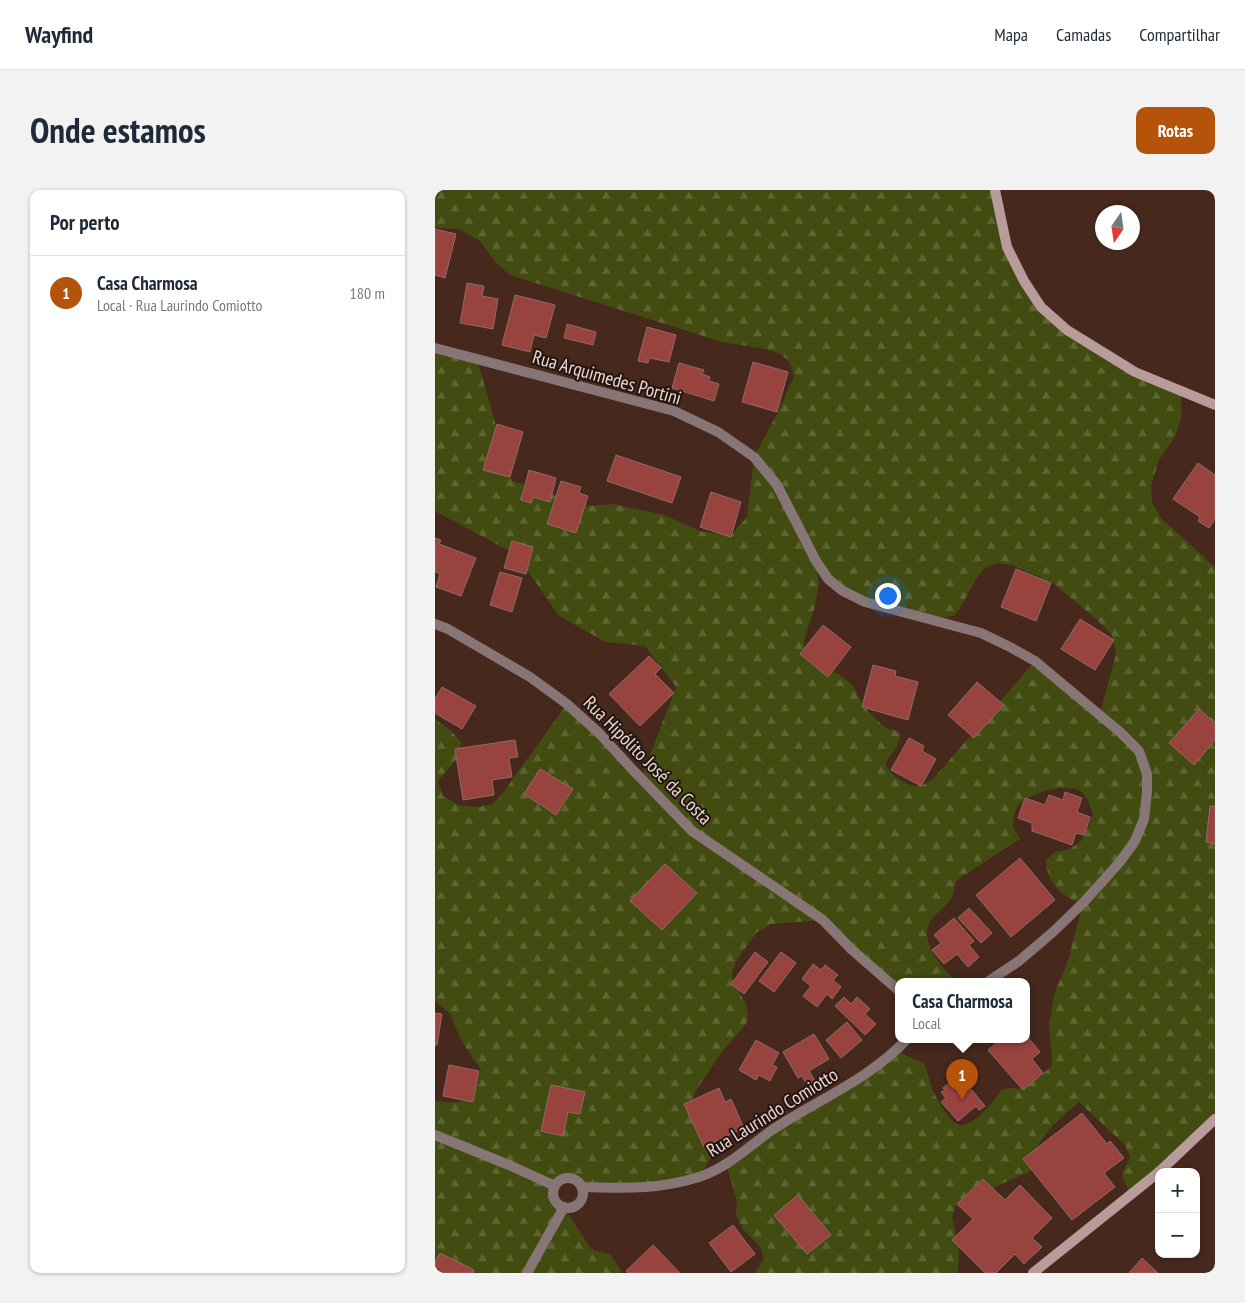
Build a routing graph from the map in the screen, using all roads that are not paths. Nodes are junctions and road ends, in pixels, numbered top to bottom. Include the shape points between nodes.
1 (995, 190) edge
2 (435, 348) edge
3 (1215, 405) edge
4 (435, 624) edge
5 (994, 978) edge
6 (895, 987) edge
7 (903, 1043) edge
8 (1215, 1120) edge
9 (435, 1135) edge
10 (1163, 1168) edge
11 (1155, 1175) edge
12 (555, 1186) junction
13 (582, 1187) junction
14 (564, 1207) junction
15 (527, 1273) edge
16 (1033, 1273) edge

1 - 3 street via 1007,247 1041,307 1067,330 1135,372
2 - 5 street, Rua Arquimedes Portini via 674,411 718,432 754,457 777,485 816,561 828,579 843,591 865,602 981,633 1010,647 1035,661 1139,751 1147,774 1147,792 1144,819 1135,841 1083,903 1019,961
4 - 6 street, Rua Hipólito José da Costa via 530,677 567,704 599,732 693,831 823,920
7 - 13 street, Rua Laurindo Comiotto via 870,1072 709,1172 648,1188
8 - 10 street
9 - 12 street
11 - 16 street
12 - 13 street via 565,1178 572,1178
12 - 14 street via 554,1199
13 - 14 street via 583,1194 577,1205
14 - 15 street

